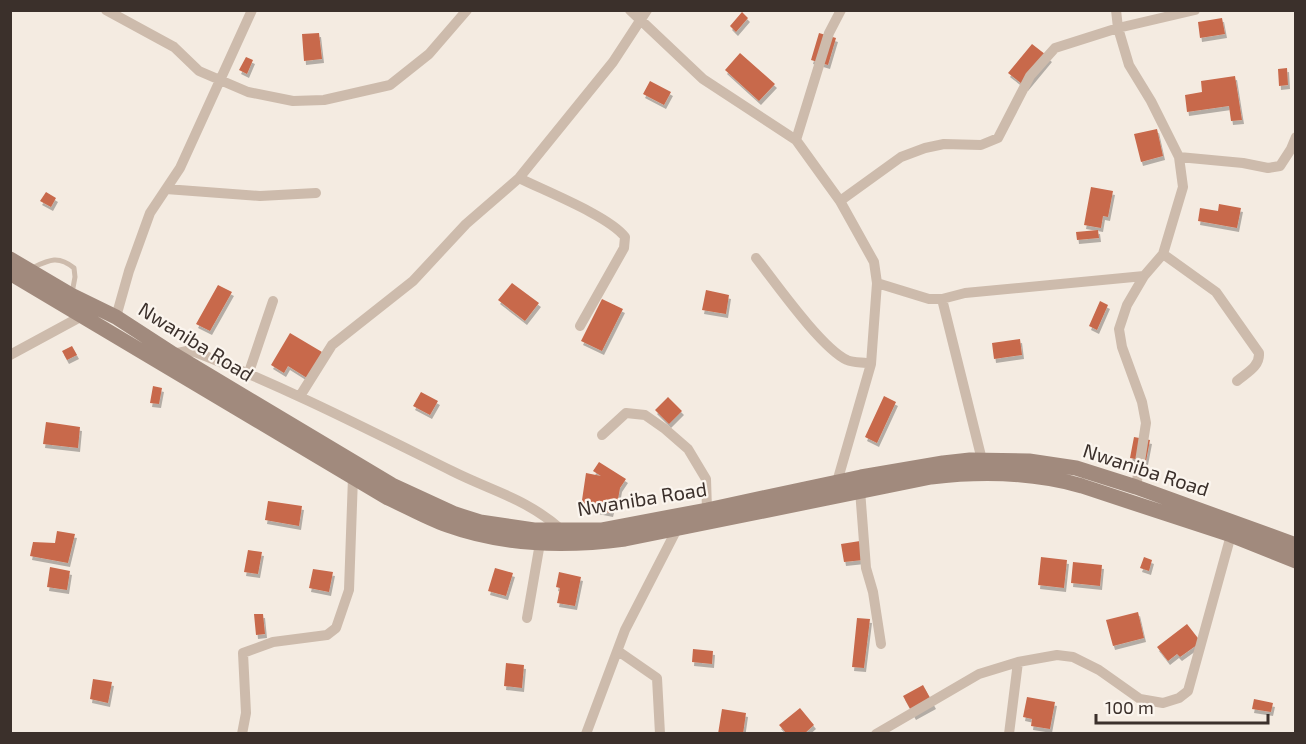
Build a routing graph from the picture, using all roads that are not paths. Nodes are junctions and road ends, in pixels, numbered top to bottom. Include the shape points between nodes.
1 (106, 10) edge
2 (252, 10) edge
3 (467, 10) edge
4 (630, 10) edge
5 (841, 10) edge
6 (1116, 10) edge
7 (1195, 10) edge
8 (643, 15) edge
9 (1118, 28) junction
10 (219, 81) junction
11 (1296, 137) edge
12 (796, 140) junction
13 (1179, 157) junction
14 (519, 178) junction
15 (166, 189) junction
16 (316, 193) dead end
17 (840, 201) junction
18 (1163, 254) junction
19 (756, 258) dead end
20 (10, 259) edge
21 (29, 270) junction
22 (10, 273) edge
23 (1144, 276) junction
24 (878, 283) junction
25 (71, 295) junction
26 (942, 299) junction
27 (273, 301) dead end
28 (82, 316) junction
29 (116, 317) junction
30 (580, 326) dead end
31 (173, 354) junction
32 (10, 355) edge
33 (871, 364) junction
34 (249, 372) junction
35 (1236, 381) dead end
36 (300, 396) junction
37 (602, 435) dead end
38 (982, 460) junction
39 (353, 477) junction
40 (837, 482) junction
41 (1136, 487) junction
42 (860, 490) junction
43 (707, 510) junction
44 (677, 529) junction
45 (563, 531) junction
46 (1231, 535) junction
47 (540, 543) junction
48 (1296, 545) edge
49 (1296, 561) edge
50 (527, 618) dead end
51 (881, 644) dead end
52 (618, 651) junction
53 (1018, 662) junction
54 (242, 734) edge
55 (586, 734) edge
56 (660, 734) edge
57 (876, 734) edge
58 (1009, 734) edge

1 - 10 street via 174,47 199,71
2 - 10 street
3 - 10 street via 429,54 390,85 324,100 293,101 248,92
4 - 8 street
5 - 12 street via 829,33
6 - 9 street
7 - 9 street
8 - 12 street via 704,79
8 - 14 street via 613,62
9 - 13 street via 1130,65
9 - 17 street via 1055,48 1030,76 998,138 981,145 944,144 901,157
10 - 15 street via 180,168
11 - 13 street via 1280,166 1268,168
12 - 17 street
13 - 18 street via 1183,187
14 - 30 street via 582,208 626,237 624,248
14 - 36 street via 466,224 413,281 332,345
15 - 16 street via 260,196
15 - 29 street via 150,213
17 - 24 street via 874,262
18 - 23 street
18 - 35 street via 1216,292 1259,353 1255,366
19 - 33 street via 831,347 848,360
20 - 21 main road, Nwaniba Road
21 - 25 main road, Nwaniba Road
21 - 25 lane via 50,259 67,263 74,268
22 - 28 main road
23 - 26 street via 965,293
23 - 41 street via 1127,305 1119,329 1146,423
24 - 26 street via 929,299
24 - 33 street
25 - 29 main road, Nwaniba Road
26 - 38 street
27 - 34 street
28 - 32 street
28 - 39 main road
29 - 31 main road, Nwaniba Road
31 - 34 street via 195,352
31 - 45 main road, Nwaniba Road via 392,485 433,505 480,522
33 - 40 street
34 - 36 street
36 - 45 street via 455,473 522,501
37 - 43 street via 626,413 645,415 665,429 688,449 706,479
38 - 40 main road, Nwaniba Road
38 - 41 main road, Nwaniba Road via 1055,464
39 - 47 main road via 448,525 480,535
39 - 54 street via 349,590 336,628 327,635 273,642 243,653 246,713
40 - 43 main road, Nwaniba Road
41 - 48 main road, Nwaniba Road
42 - 44 main road
42 - 46 main road via 967,473 1033,476 1082,486
42 - 51 street via 866,568
43 - 45 main road, Nwaniba Road via 609,528
44 - 47 main road via 595,543
44 - 52 street
46 - 49 main road
46 - 53 street via 1188,691 1179,698 1163,703 1140,699 1073,657 1056,655
47 - 50 street
52 - 55 street
52 - 56 street via 657,678
53 - 57 street via 979,674
53 - 58 street

